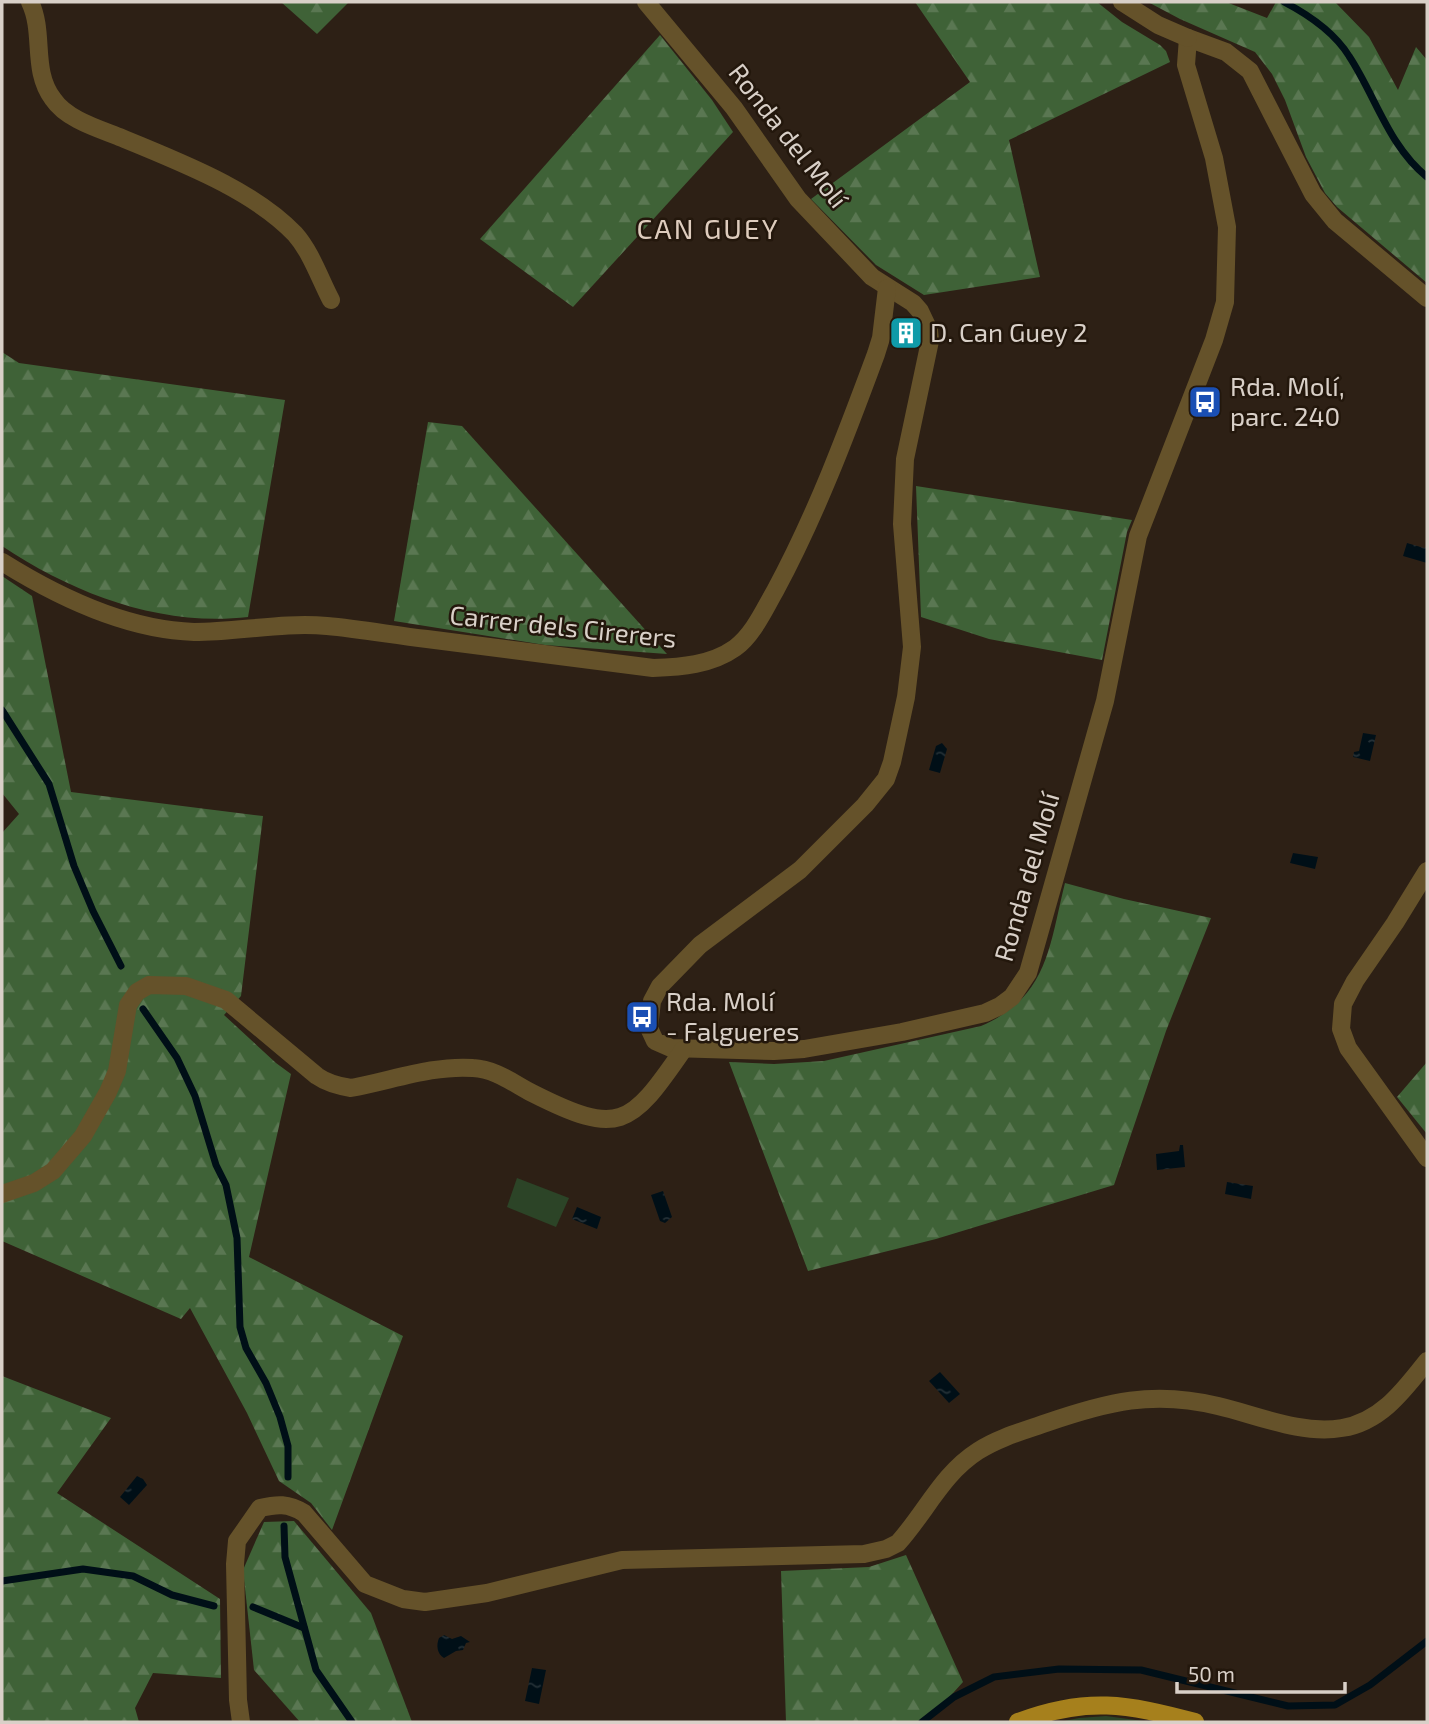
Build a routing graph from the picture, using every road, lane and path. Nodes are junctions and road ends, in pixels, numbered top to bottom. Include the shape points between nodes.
1 (30, 2) edge
2 (646, 2) edge
3 (1122, 2) edge
4 (1188, 38) junction
5 (887, 288) junction
6 (1427, 298) edge
7 (331, 300) dead end
8 (2, 562) edge
9 (1427, 871) edge
10 (684, 1050) junction
11 (1427, 1158) edge
12 (2, 1195) edge
13 (1427, 1361) edge
14 (241, 1722) edge
15 (1018, 1722) edge
16 (1195, 1722) edge

1 - 7 street via 40,70 54,102 260,207 296,236
2 - 5 street, Ronda del Molí via 734,108 798,199
3 - 4 street
4 - 6 street via 1226,52 1250,71 1313,194 1335,220
4 - 10 street, Ronda del Molí via 1186,65 1214,158 1227,226 1225,302 1138,536 1105,701 1028,973 1012,997 970,1017 804,1049
5 - 8 street, Carrer dels Cirerers via 876,354 816,509 753,628 736,647 708,661 653,668 324,626 213,631 161,628 82,604
5 - 10 street, Ronda del Molí via 920,311 930,341 905,459 902,524 912,647 892,762 879,789 837,835 790,878 700,945 660,986 652,1001 649,1028 655,1041
9 - 11 street via 1349,991 1340,1017 1348,1048
10 - 12 street via 644,1102 621,1119 605,1121 474,1068 437,1069 340,1087 317,1076 226,1000 186,986 149,985 128,1005 117,1071 83,1136 53,1171
13 - 14 street via 1396,1400 1343,1428 1308,1429 1206,1403 1150,1398 1071,1414 979,1450 952,1472 898,1543 864,1554 622,1560 464,1598 425,1602 365,1584 304,1513 292,1506 260,1508 236,1541
15 - 16 main road via 1092,1704 1148,1710

